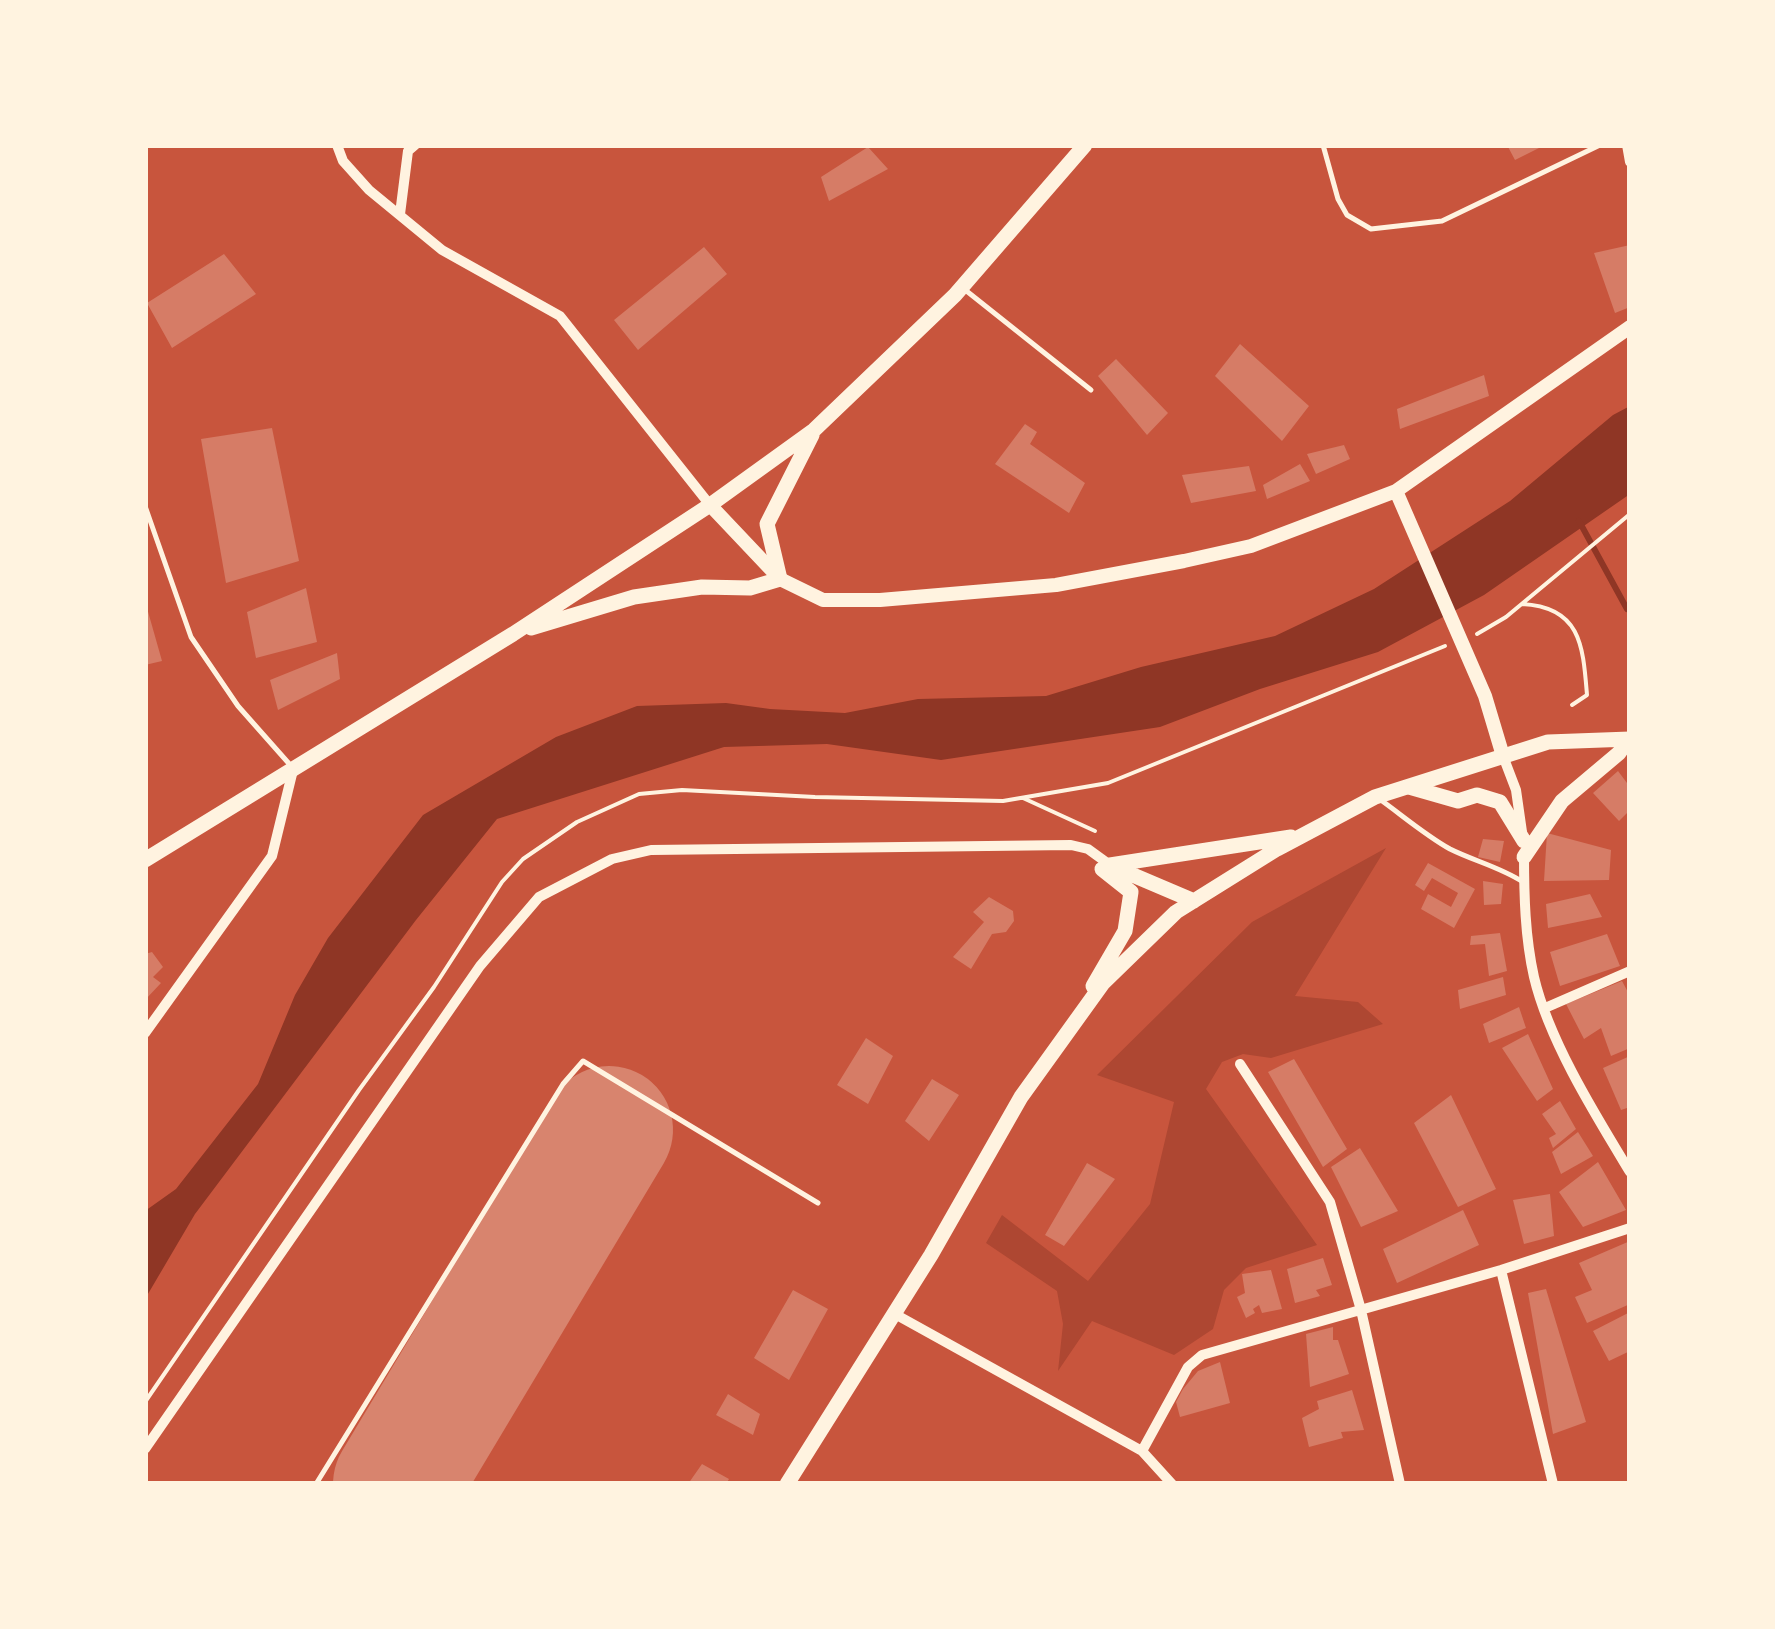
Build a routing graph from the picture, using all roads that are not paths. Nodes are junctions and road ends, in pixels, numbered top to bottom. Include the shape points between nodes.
1 (337, 145) edge
2 (415, 145) edge
3 (1086, 145) edge
4 (1322, 145) edge
5 (1600, 145) edge
6 (1627, 145) edge
7 (1630, 162) edge
8 (400, 214) junction
9 (962, 287) junction
10 (1630, 327) edge
11 (1091, 390) dead end
12 (814, 430) junction
13 (1396, 490) junction
14 (710, 505) junction
15 (145, 506) edge
16 (780, 579) junction
17 (512, 634) junction
18 (1629, 739) edge
19 (1503, 756) junction
20 (294, 769) junction
21 (1408, 787) junction
22 (1375, 797) junction
23 (1304, 835) junction
24 (1524, 849) junction
25 (145, 860) edge
26 (1106, 867) junction
27 (1524, 883) junction
28 (1194, 901) junction
29 (1630, 970) edge
30 (1545, 1008) junction
31 (1073, 1024) junction
32 (145, 1034) edge
33 (1240, 1064) dead end
34 (1630, 1172) edge
35 (818, 1203) dead end
36 (1630, 1228) edge
37 (1500, 1270) junction
38 (1361, 1310) junction
39 (893, 1313) junction
40 (145, 1449) edge
41 (1142, 1451) junction
42 (316, 1484) edge
43 (787, 1484) edge
44 (1172, 1484) edge
45 (1400, 1484) edge
46 (1553, 1484) edge

1 - 8 street via 343,161
2 - 8 street via 408,151
3 - 9 main road
4 - 5 lane via 1347,215 1371,229 1442,221
6 - 7 street
8 - 14 street via 442,250 560,316
9 - 11 lane
9 - 12 main road
10 - 13 street
12 - 14 main road
12 - 16 main road via 766,524
13 - 16 street via 1251,546 1056,584 823,600
13 - 19 street
14 - 16 street
14 - 17 main road
15 - 20 lane via 190,637
16 - 17 main road via 750,588 702,586 634,597
17 - 20 main road
18 - 19 main road via 1548,742
18 - 24 main road via 1562,800
19 - 21 main road
19 - 24 street via 1516,790
20 - 25 main road
20 - 32 street via 272,856
21 - 22 main road
21 - 24 main road via 1458,801 1477,795 1500,802
22 - 23 main road
22 - 27 lane via 1433,840
23 - 26 main road
23 - 28 main road
24 - 27 street
26 - 28 main road
26 - 31 main road via 1131,892 1125,931
26 - 40 street via 1088,849 1071,844 651,850 612,858 539,898 480,966
27 - 30 street via 1530,949
28 - 31 main road via 1103,982
29 - 30 street
30 - 34 street via 1583,1094
31 - 39 main road
33 - 38 street via 1330,1202
35 - 42 lane via 583,1061 562,1084
36 - 37 street
37 - 38 street
37 - 46 street
38 - 41 street via 1202,1355 1188,1367
38 - 45 street
39 - 41 street
39 - 43 main road
41 - 44 street

